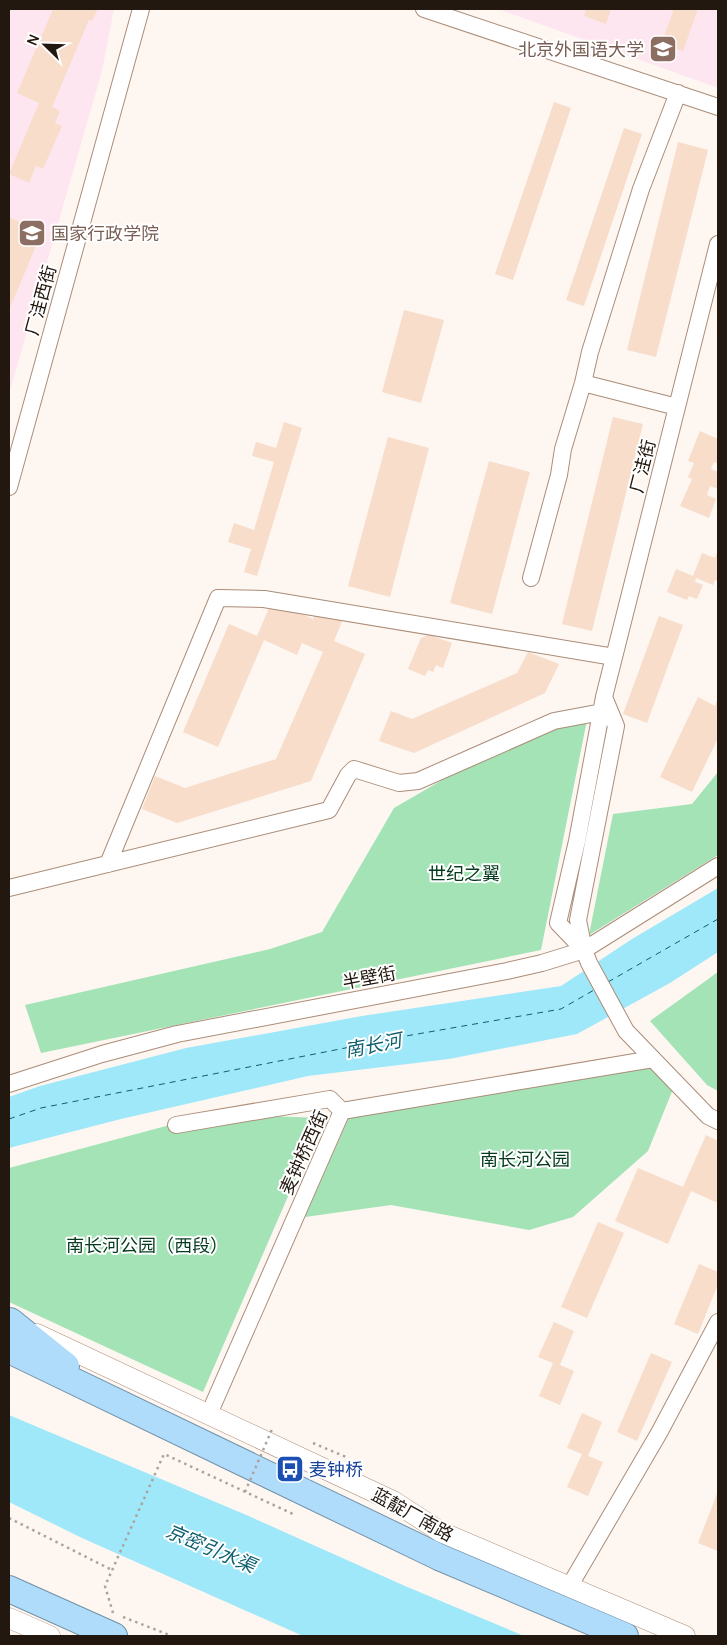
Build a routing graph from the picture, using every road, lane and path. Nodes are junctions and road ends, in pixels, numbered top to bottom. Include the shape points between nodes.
1 (141, 9) edge
2 (424, 9) edge
3 (678, 93) junction
4 (718, 107) edge
5 (718, 244) edge
6 (583, 383) junction
7 (677, 407) junction
8 (9, 487) edge
9 (532, 578) dead end
10 (614, 657) junction
11 (603, 704) junction
12 (108, 864) junction
13 (718, 866) edge
14 (9, 888) edge
15 (587, 956) junction
16 (653, 1059) junction
17 (9, 1084) edge
18 (342, 1111) junction
19 (718, 1121) edge
20 (176, 1125) dead end
21 (10, 1321) edge
22 (718, 1322) edge
23 (9, 1350) edge
24 (103, 1397) junction
25 (209, 1414) junction
26 (273, 1427) dead end
27 (245, 1492) junction
28 (293, 1514) dead end
29 (9, 1518) edge
30 (112, 1570) junction
31 (568, 1587) junction
32 (9, 1588) edge
33 (9, 1618) edge
34 (50, 1636) edge
35 (114, 1636) edge
36 (172, 1636) edge
37 (625, 1636) edge
38 (685, 1636) edge

1 - 8 street, 厂洼西街
2 - 3 street
3 - 4 street
3 - 6 street via 641,188
5 - 7 street, 厂洼街
6 - 7 street
6 - 9 street via 563,448
7 - 10 street, 厂洼街
10 - 11 street, 厂洼街
10 - 12 street via 264,599 218,598
11 - 12 street via 418,781 399,783 354,769 329,810
11 - 15 street, 厂洼街 via 558,923
12 - 14 street
13 - 15 street, 半壁街
15 - 16 street via 626,1031
15 - 17 street, 半壁街 via 177,1034
16 - 18 street, 麦钟桥西街
16 - 19 street via 708,1116
18 - 20 street via 330,1100
18 - 25 street, 麦钟桥西街
21 - 24 highway
21 - 25 street, 蓝靛厂南路
22 - 31 street via 659,1433
23 - 24 highway, 蓝靛厂南路
24 - 37 highway, 蓝靛厂南路 via 440,1557
25 - 31 street, 蓝靛厂南路 via 393,1501 441,1532
26 - 27 path, bridge
27 - 28 path
27 - 30 path via 164,1454
29 - 30 path
30 - 36 path via 105,1586 113,1613
31 - 38 street, 蓝靛厂南路
32 - 35 highway
33 - 34 street

